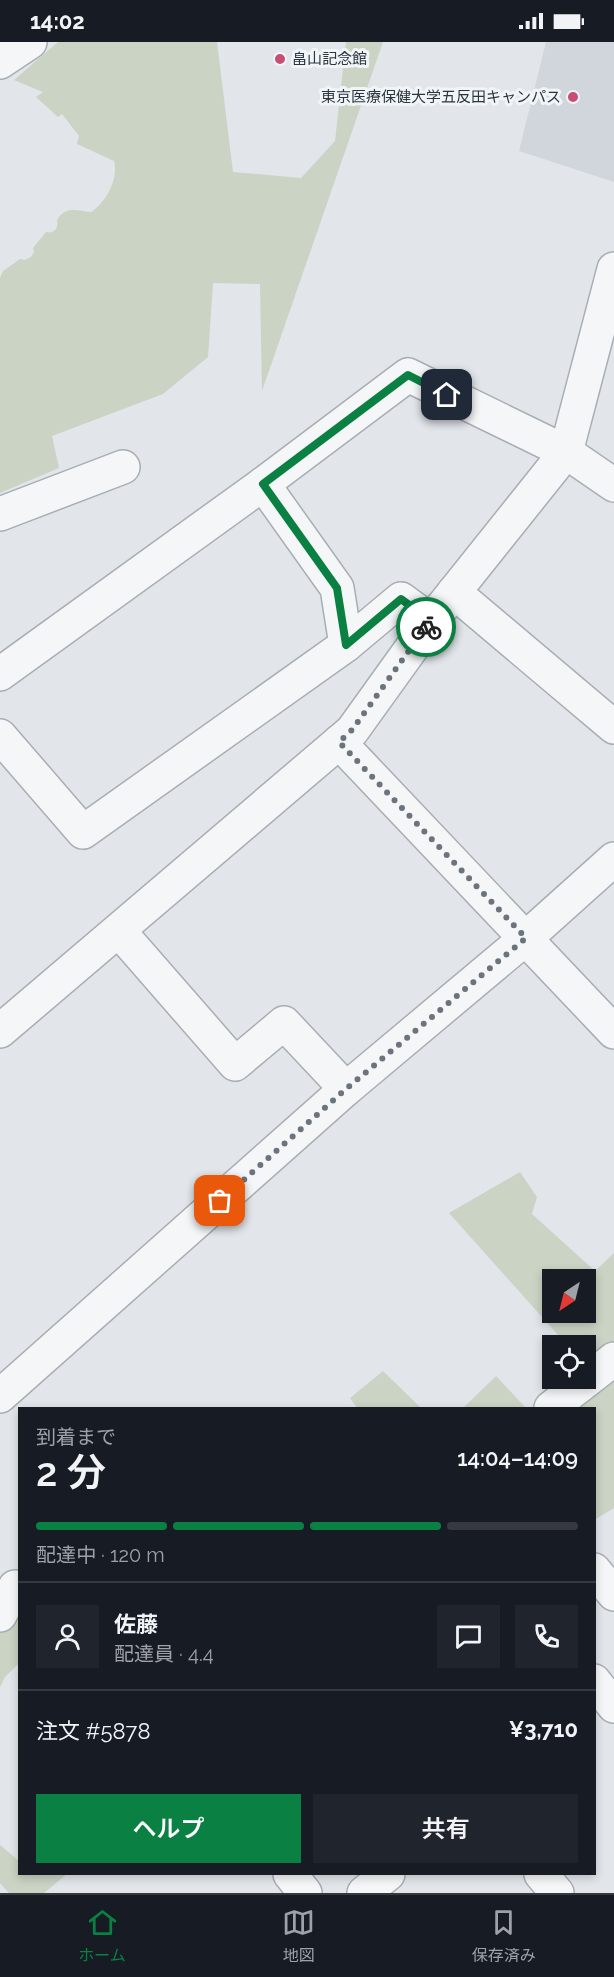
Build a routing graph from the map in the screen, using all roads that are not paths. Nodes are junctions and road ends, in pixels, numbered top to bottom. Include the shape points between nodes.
1 (30, 42) edge
2 (0, 62) edge
3 (612, 281) edge
4 (566, 452) junction
5 (123, 467) dead end
6 (263, 484) junction
7 (614, 485) edge
8 (0, 514) edge
9 (454, 592) junction
10 (431, 621) junction
11 (346, 645) junction
12 (0, 675) edge
13 (614, 727) edge
14 (0, 736) edge
15 (339, 742) junction
16 (614, 859) edge
17 (119, 931) junction
18 (526, 938) junction
19 (0, 1031) edge
20 (614, 1032) edge
21 (346, 1089) junction
22 (614, 1359) edge
23 (0, 1396) edge
24 (553, 1407) edge
25 (596, 1572) edge
26 (12, 1583) edge
27 (614, 1594) edge
28 (0, 1615) edge
29 (291, 1875) edge
30 (387, 1875) edge
31 (542, 1875) edge
32 (305, 1893) edge
33 (364, 1893) edge
34 (557, 1893) edge

1 - 2 street
3 - 4 street
4 - 6 street via 408,375
4 - 7 street
4 - 9 street
5 - 8 street
6 - 11 street via 337,588
6 - 12 street
9 - 10 street
9 - 13 street
10 - 11 street via 401,599
10 - 15 street via 352,730
11 - 14 street via 83,832
15 - 17 street
15 - 18 street
16 - 18 street
17 - 19 street
17 - 21 street via 235,1064 284,1023
18 - 20 street
18 - 21 street
21 - 23 street
22 - 24 street
25 - 27 street
26 - 28 street
29 - 32 street
30 - 33 street
31 - 34 street

